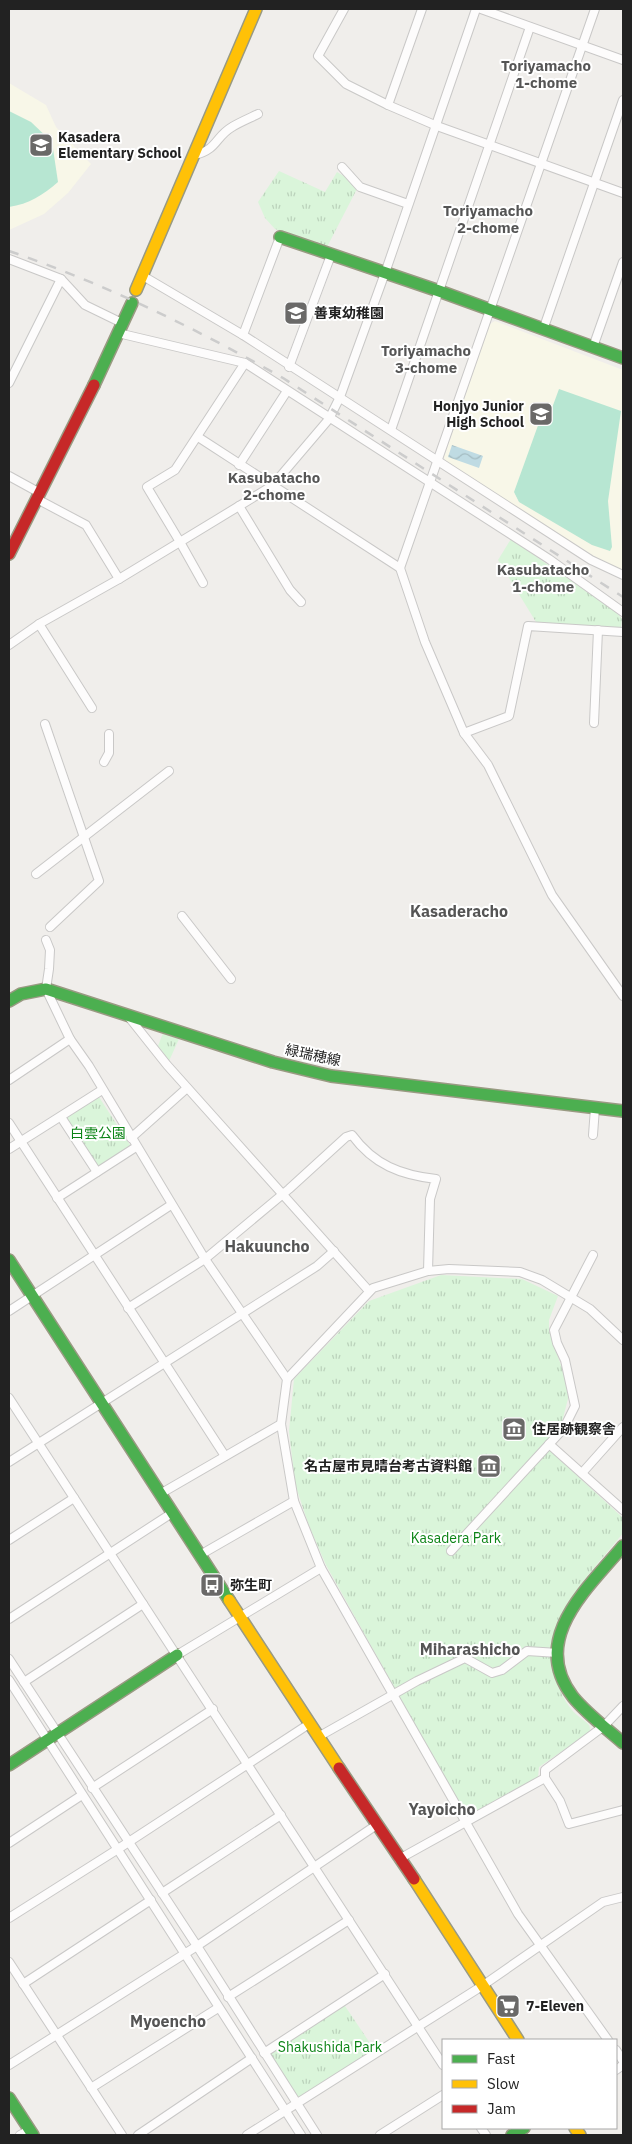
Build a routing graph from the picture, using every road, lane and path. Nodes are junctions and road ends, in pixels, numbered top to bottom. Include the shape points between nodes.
1 (256, 9) edge
2 (344, 9) edge
3 (422, 9) edge
4 (476, 9) edge
5 (481, 9) edge
6 (595, 9) edge
7 (530, 27) junction
8 (582, 46) junction
9 (623, 60) edge
10 (623, 100) edge
11 (388, 105) junction
12 (258, 114) dead end
13 (437, 126) junction
14 (490, 145) junction
15 (195, 155) junction
16 (541, 163) junction
17 (342, 167) dead end
18 (595, 182) junction
19 (623, 193) edge
20 (408, 204) junction
21 (280, 237) joint
22 (331, 255) junction
23 (9, 259) edge
24 (623, 262) edge
25 (385, 273) junction
26 (142, 276) junction
27 (61, 279) junction
28 (136, 290) dead end
29 (439, 291) junction
30 (132, 303) dead end
31 (490, 311) junction
32 (120, 328) junction
33 (543, 330) junction
34 (243, 335) junction
35 (593, 347) junction
36 (623, 358) edge
37 (245, 363) junction
38 (289, 366) junction
39 (9, 383) edge
40 (287, 391) junction
41 (340, 397) junction
42 (329, 419) junction
43 (391, 430) junction
44 (198, 437) junction
45 (437, 461) junction
46 (239, 464) junction
47 (9, 476) edge
48 (429, 483) junction
49 (272, 486) junction
50 (38, 496) junction
51 (239, 506) junction
52 (180, 542) junction
53 (9, 554) edge
54 (400, 568) junction
55 (623, 575) edge
56 (119, 579) junction
57 (203, 583) dead end
58 (301, 602) dead end
59 (623, 612) edge
60 (39, 624) junction
61 (598, 630) junction
62 (623, 632) edge
63 (9, 645) edge
64 (92, 708) dead end
65 (594, 723) dead end
66 (45, 724) dead end
67 (464, 733) junction
68 (109, 734) dead end
69 (104, 762) dead end
70 (170, 772) dead end
71 (83, 838) junction
72 (36, 874) dead end
73 (182, 916) dead end
74 (50, 927) dead end
75 (46, 940) dead end
76 (231, 979) dead end
77 (46, 989) junction
78 (623, 996) edge
79 (9, 1001) edge
80 (127, 1014) junction
81 (70, 1039) junction
82 (9, 1080) edge
83 (188, 1088) junction
84 (102, 1090) junction
85 (595, 1108) junction
86 (623, 1111) edge
87 (61, 1116) junction
88 (9, 1123) edge
89 (593, 1135) dead end
90 (130, 1138) junction
91 (21, 1142) junction
92 (136, 1148) junction
93 (9, 1149) edge
94 (97, 1172) junction
95 (283, 1194) junction
96 (57, 1198) junction
97 (171, 1205) junction
98 (334, 1251) junction
99 (594, 1255) dead end
100 (94, 1256) junction
101 (205, 1259) junction
102 (9, 1260) edge
103 (428, 1271) junction
104 (369, 1291) junction
105 (32, 1296) junction
106 (570, 1297) junction
107 (128, 1308) junction
108 (9, 1311) edge
109 (242, 1314) junction
110 (623, 1340) edge
111 (164, 1363) junction
112 (287, 1380) junction
113 (9, 1398) edge
114 (102, 1404) junction
115 (281, 1424) junction
116 (623, 1427) edge
117 (38, 1443) junction
118 (549, 1444) junction
119 (225, 1456) junction
120 (9, 1462) edge
121 (582, 1473) junction
122 (160, 1494) junction
123 (74, 1498) junction
124 (294, 1502) junction
125 (623, 1510) edge
126 (172, 1513) junction
127 (9, 1540) edge
128 (623, 1546) edge
129 (451, 1551) dead end
130 (110, 1553) junction
131 (200, 1555) junction
132 (321, 1568) junction
133 (143, 1604) junction
134 (239, 1616) junction
135 (9, 1619) edge
136 (558, 1653) junction
137 (177, 1655) junction
138 (9, 1660) edge
139 (9, 1680) edge
140 (24, 1682) junction
141 (11, 1690) edge
142 (394, 1695) junction
143 (623, 1706) edge
144 (212, 1709) junction
145 (309, 1724) junction
146 (604, 1726) junction
147 (51, 1737) junction
148 (318, 1737) junction
149 (623, 1743) edge
150 (248, 1764) junction
151 (9, 1765) edge
152 (545, 1778) junction
153 (92, 1788) junction
154 (82, 1795) junction
155 (623, 1810) edge
156 (281, 1815) junction
157 (465, 1822) junction
158 (378, 1824) junction
159 (128, 1842) junction
160 (9, 1843) edge
161 (118, 1849) junction
162 (399, 1860) junction
163 (315, 1868) junction
164 (162, 1893) junction
165 (623, 1897) edge
166 (151, 1900) junction
167 (9, 1918) edge
168 (349, 1920) junction
169 (540, 1945) junction
170 (197, 1946) junction
171 (185, 1952) junction
172 (9, 1962) edge
173 (384, 1974) junction
174 (23, 1984) junction
175 (482, 1986) junction
176 (228, 1997) junction
177 (218, 2008) junction
178 (419, 2027) junction
179 (56, 2034) junction
180 (517, 2039) edge
181 (607, 2039) edge
182 (264, 2053) junction
183 (252, 2058) junction
184 (442, 2063) edge
185 (9, 2065) edge
186 (91, 2088) junction
187 (442, 2096) edge
188 (9, 2098) edge
189 (297, 2103) junction
190 (285, 2110) junction
191 (27, 2134) edge
192 (122, 2135) edge
193 (138, 2135) edge
194 (247, 2135) edge
195 (301, 2135) edge
196 (318, 2135) edge
197 (380, 2135) edge

1 - 15 street
2 - 11 street via 318,56 346,84
3 - 11 street
4 - 13 street
5 - 7 street
6 - 8 street
7 - 8 street
7 - 14 street
8 - 9 street
8 - 16 street
10 - 18 street
11 - 13 street
12 - 15 street via 232,127 209,152
13 - 14 street
13 - 20 street
14 - 16 street
14 - 29 street
15 - 26 street
16 - 18 street
16 - 31 street
17 - 20 street via 360,187
18 - 19 street
18 - 33 street
20 - 25 street
21 - 22 street
21 - 34 street
22 - 25 street
22 - 38 street
23 - 27 street
24 - 35 street
25 - 29 street
25 - 41 street
26 - 28 street
26 - 34 street
27 - 32 street via 85,305
27 - 39 street
29 - 31 street
29 - 43 street
30 - 32 street
31 - 33 street
31 - 45 street
32 - 37 street
32 - 50 street
33 - 35 street
34 - 38 street
35 - 36 street
37 - 40 street
37 - 44 street
38 - 41 street
40 - 42 street
40 - 46 street
41 - 42 street
41 - 43 street
42 - 48 street
42 - 49 street
43 - 45 street
44 - 46 street
44 - 52 street via 175,470 147,487
45 - 48 street
45 - 55 street via 591,560
46 - 49 street
47 - 50 street
48 - 54 street
48 - 59 street via 549,559
49 - 51 street
49 - 54 street
50 - 53 street
50 - 56 street via 86,525
51 - 52 street
51 - 58 street via 290,590
52 - 56 street
52 - 57 street
54 - 67 street via 426,642
56 - 60 street
60 - 63 street
60 - 64 street
61 - 62 street
61 - 65 street
61 - 67 street via 528,626 509,716
66 - 71 street
67 - 78 street via 488,765 552,895
68 - 69 street via 109,753
70 - 71 street
71 - 72 street
71 - 74 street via 99,881
73 - 76 street
75 - 77 street via 50,950
77 - 79 street, 緑瑞穂線 via 21,994
77 - 80 street, 緑瑞穂線
77 - 81 street
80 - 83 street
80 - 85 street, 緑瑞穂線 via 255,1056 331,1076
81 - 82 street
81 - 84 street
83 - 90 street
83 - 95 street
84 - 87 street
84 - 90 street
85 - 86 street, 緑瑞穂線
85 - 89 street
87 - 91 street
87 - 94 street
88 - 91 street
90 - 92 street
91 - 93 street
91 - 96 street
92 - 94 street
92 - 97 street
94 - 96 street
95 - 98 street
95 - 101 street
95 - 103 street via 352,1135 371,1156 392,1170 436,1179 430,1199
96 - 100 street
97 - 100 street
97 - 101 street
98 - 104 street
98 - 109 street via 317,1266
99 - 106 street
100 - 105 street
100 - 107 street
101 - 107 street
101 - 109 street
102 - 105 street
103 - 104 street
103 - 106 street via 520,1272 542,1280
104 - 112 street
105 - 108 street
105 - 114 street
106 - 110 street via 590,1309
106 - 118 street via 554,1330 556,1343 566,1360 575,1406 564,1428
107 - 111 street
109 - 111 street
109 - 112 street
111 - 114 street
111 - 119 street
112 - 115 street
113 - 117 street
114 - 117 street
114 - 122 street
115 - 119 street
115 - 124 street
116 - 121 street
117 - 120 street
117 - 123 street
118 - 121 street
118 - 129 street
119 - 122 street
121 - 125 street
122 - 126 street
123 - 127 street
123 - 130 street
124 - 131 street
124 - 132 street
126 - 130 street
126 - 131 street
128 - 136 street via 576,1603 561,1627
130 - 133 street
130 - 135 street
131 - 134 street
132 - 134 street
132 - 142 street
133 - 137 street
133 - 140 street
134 - 137 street
134 - 145 street
136 - 142 street via 527,1651 502,1670 492,1673 465,1658
136 - 146 street via 560,1676 573,1697
137 - 144 street
137 - 147 street
138 - 140 street
139 - 141 street
140 - 147 street
141 - 147 street
142 - 148 street
142 - 157 street
143 - 146 street
144 - 150 street
144 - 153 street
145 - 148 street
145 - 150 street
146 - 149 street
146 - 152 street via 545,1770
147 - 151 street
147 - 153 street
147 - 154 street
148 - 158 street
150 - 156 street
150 - 159 street
152 - 155 street via 560,1801 569,1824
152 - 157 street
153 - 159 street
154 - 160 street
154 - 161 street
156 - 163 street
156 - 164 street
157 - 162 street
157 - 169 street via 518,1914
158 - 162 street
158 - 163 street
159 - 161 street
159 - 164 street
161 - 166 street
161 - 167 street
162 - 175 street
163 - 168 street
163 - 170 street
164 - 170 street
165 - 169 street via 603,1902
166 - 171 street
166 - 174 street
168 - 173 street
168 - 176 street
169 - 175 street
169 - 181 street
170 - 171 street
170 - 176 street
171 - 177 street
171 - 179 street
172 - 174 street
173 - 178 street
173 - 182 street
174 - 179 street
175 - 178 street
175 - 180 street
176 - 182 street
177 - 183 street
177 - 186 street
178 - 184 street
178 - 189 street
179 - 185 street
179 - 186 street
182 - 189 street
183 - 190 street
183 - 193 street
186 - 192 street
187 - 197 street
188 - 191 street
189 - 190 street
189 - 196 street
190 - 194 street
190 - 195 street

